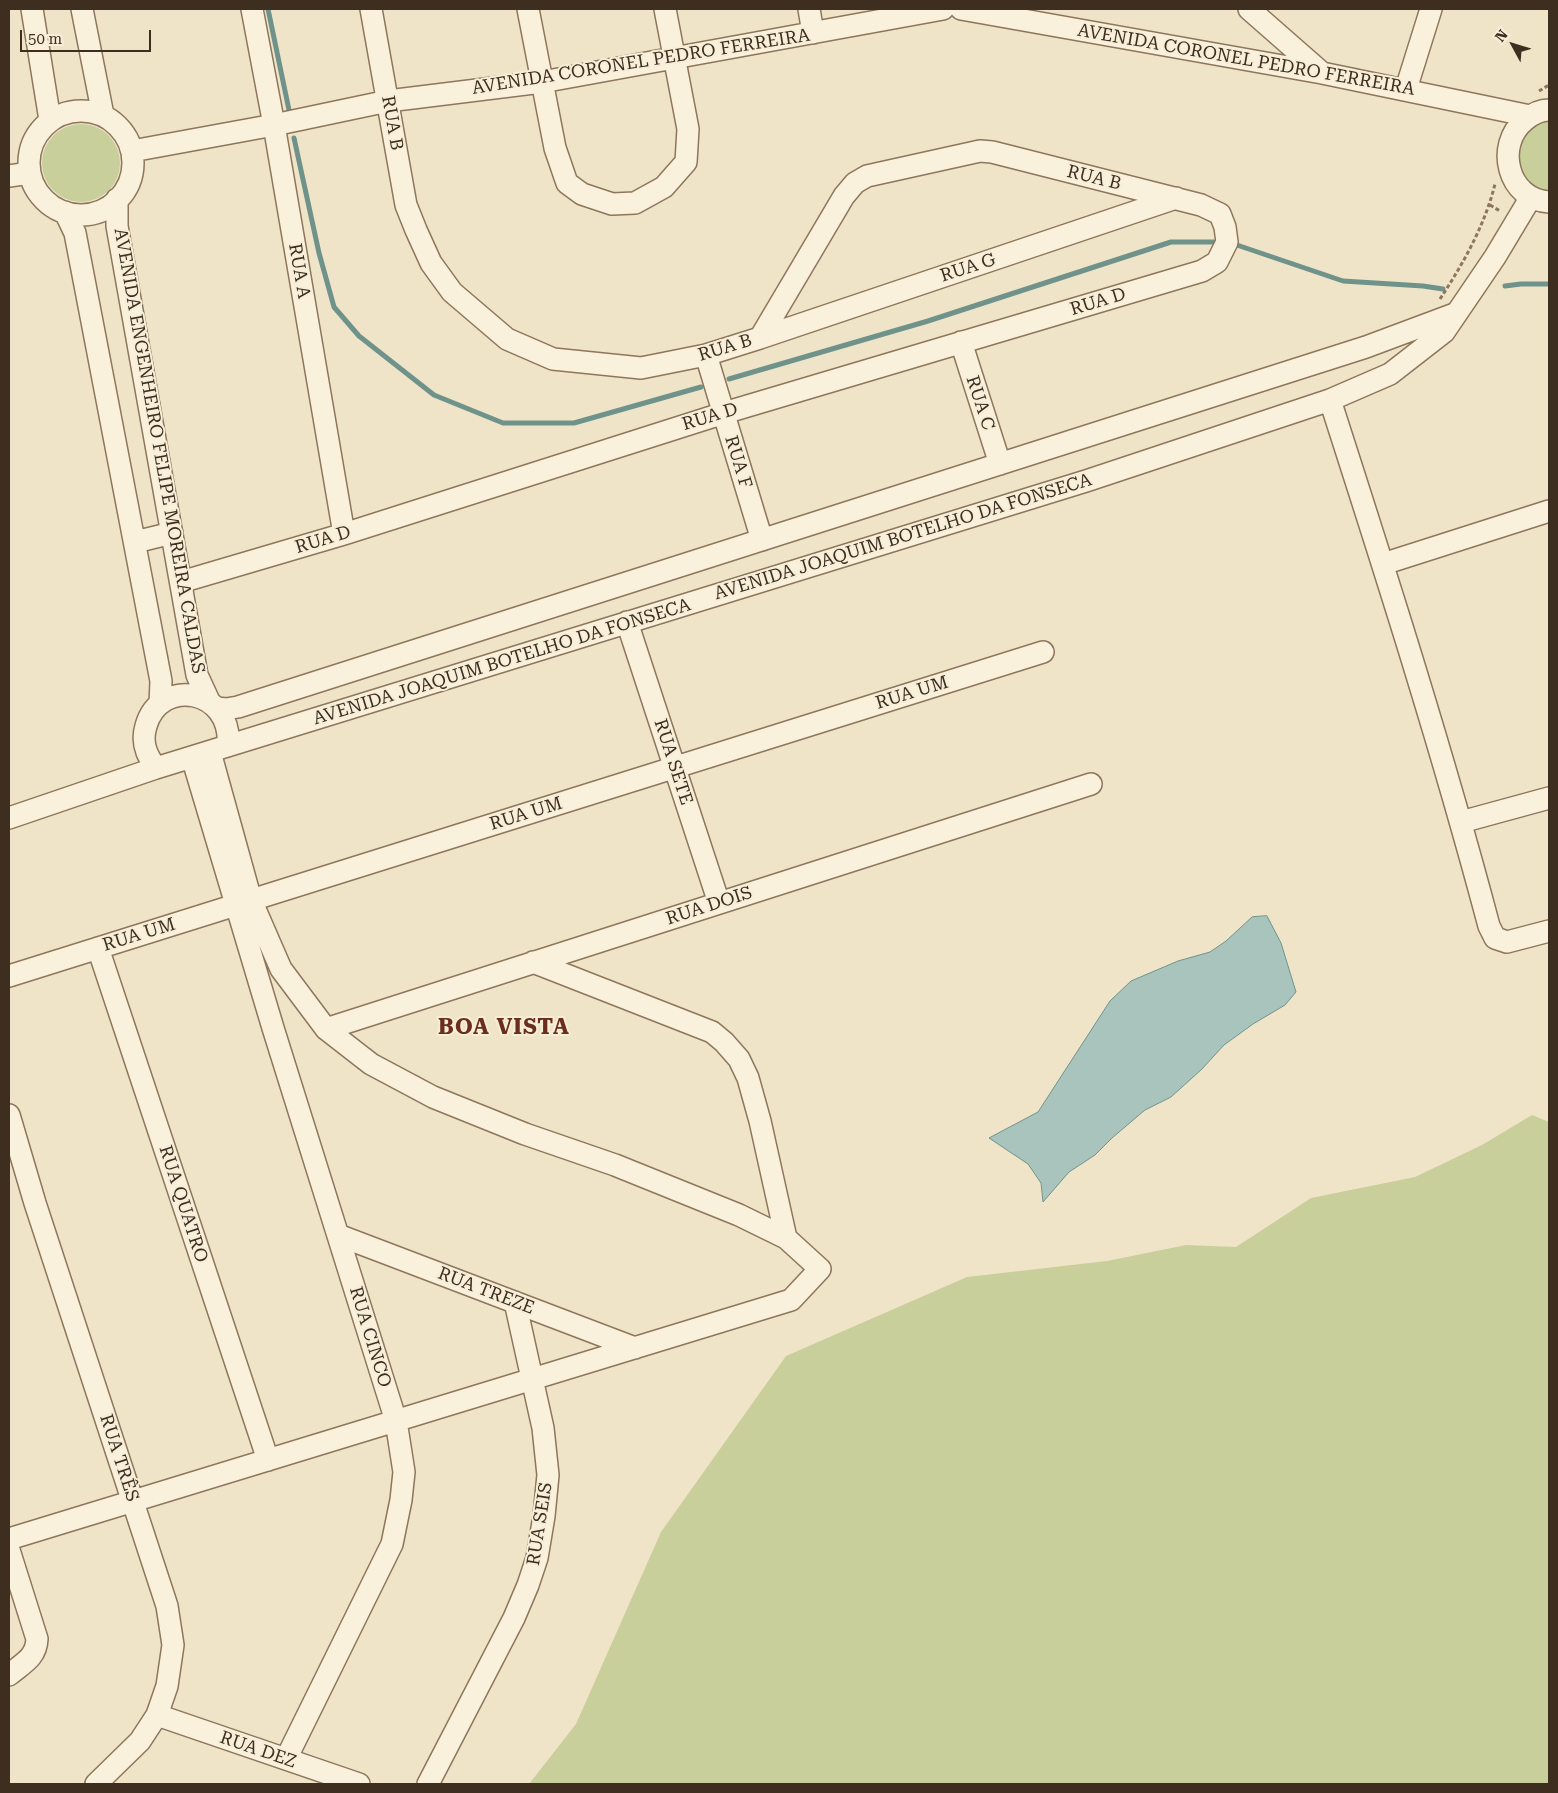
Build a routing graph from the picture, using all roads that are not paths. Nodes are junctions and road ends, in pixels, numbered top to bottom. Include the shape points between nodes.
1 (32, 9) edge
2 (82, 9) edge
3 (252, 9) edge
4 (371, 9) edge
5 (528, 9) edge
6 (665, 9) edge
7 (809, 9) edge
8 (943, 9) edge
9 (961, 9) edge
10 (1249, 9) edge
11 (1431, 9) edge
12 (813, 33) junction
13 (674, 58) junction
14 (1322, 73) junction
15 (542, 82) junction
16 (1406, 89) junction
17 (388, 101) junction
18 (1540, 113) edge
19 (103, 115) junction
20 (50, 120) junction
21 (274, 125) junction
22 (132, 150) junction
23 (30, 173) junction
24 (9, 176) edge
25 (1177, 198) junction
26 (118, 199) junction
27 (1540, 199) edge
28 (65, 212) junction
29 (1227, 242) joint
30 (1457, 313) junction
31 (760, 338) junction
32 (960, 342) junction
33 (706, 355) junction
34 (1330, 400) junction
35 (724, 413) junction
36 (1000, 464) junction
37 (1549, 511) edge
38 (172, 534) junction
39 (344, 534) junction
40 (762, 540) junction
41 (135, 542) junction
42 (1383, 564) junction
43 (181, 582) junction
44 (627, 622) junction
45 (1043, 652) dead end
46 (160, 704) junction
47 (213, 704) junction
48 (210, 752) junction
49 (675, 767) junction
50 (156, 768) junction
51 (1091, 784) dead end
52 (1549, 798) edge
53 (9, 818) edge
54 (1461, 822) junction
55 (244, 903) junction
56 (719, 903) junction
57 (1549, 931) edge
58 (98, 948) junction
59 (533, 962) junction
60 (9, 976) edge
61 (326, 1028) junction
62 (9, 1115) edge
63 (338, 1235) junction
64 (786, 1238) junction
65 (515, 1302) junction
66 (635, 1348) junction
67 (533, 1379) junction
68 (396, 1420) junction
69 (268, 1460) junction
70 (132, 1501) junction
71 (9, 1539) edge
72 (9, 1550) edge
73 (9, 1675) edge
74 (157, 1715) junction
75 (286, 1759) junction
76 (96, 1784) edge
77 (359, 1784) edge
78 (428, 1784) edge

1 - 20 street
2 - 19 street
3 - 21 street, RUA A
4 - 17 street, RUA B
5 - 15 street
6 - 13 street
7 - 12 street
8 - 12 street, AVENIDA CORONEL PEDRO FERREIRA
9 - 14 street, AVENIDA CORONEL PEDRO FERREIRA
10 - 14 street
11 - 16 street
12 - 13 street, AVENIDA CORONEL PEDRO FERREIRA
13 - 15 street, AVENIDA CORONEL PEDRO FERREIRA
13 - 15 street via 688,129 686,162 664,187 635,203 612,204 582,194 567,183 555,148
14 - 16 street, AVENIDA CORONEL PEDRO FERREIRA
15 - 17 street, AVENIDA CORONEL PEDRO FERREIRA
16 - 18 street, AVENIDA CORONEL PEDRO FERREIRA
17 - 21 street, AVENIDA CORONEL PEDRO FERREIRA
17 - 33 street, RUA B via 406,205 431,263 452,292 507,339 553,360 616,366 641,368
18 - 27 street via 1520,124 1508,149 1512,177 1520,188
19 - 20 street via 76,111
19 - 22 street via 126,136
20 - 23 street, AVENIDA ENGENHEIRO FELIPE MOREIRA CALDAS via 32,144
21 - 22 street, AVENIDA CORONEL PEDRO FERREIRA
21 - 39 street, RUA A
22 - 26 street, AVENIDA ENGENHEIRO FELIPE MOREIRA CALDAS via 133,168 128,185
23 - 24 street
23 - 28 street, AVENIDA ENGENHEIRO FELIPE MOREIRA CALDAS via 42,197
25 - 29 street, RUA B via 1220,214
25 - 31 street, RUA G
25 - 31 street, RUA B via 980,151 867,176 855,183 844,196
26 - 28 street, AVENIDA ENGENHEIRO FELIPE MOREIRA CALDAS via 93,213
26 - 38 street, AVENIDA ENGENHEIRO FELIPE MOREIRA CALDAS via 117,226
27 - 30 street, AVENIDA JOAQUIM BOTELHO DA FONSECA
28 - 41 street via 75,234
29 - 32 street, RUA D via 1217,262 1202,271
30 - 34 street, AVENIDA JOAQUIM BOTELHO DA FONSECA via 1444,332 1390,374
30 - 36 street via 1366,347
31 - 33 street, RUA B
32 - 35 street, RUA D
32 - 36 street, RUA C
33 - 35 street, RUA F
34 - 42 street
34 - 44 street, AVENIDA JOAQUIM BOTELHO DA FONSECA via 1086,481
35 - 39 street, RUA D
35 - 40 street, RUA F
36 - 40 street
37 - 42 street
38 - 41 street
38 - 43 street, AVENIDA ENGENHEIRO FELIPE MOREIRA CALDAS
39 - 43 street, RUA D
40 - 47 street via 238,707 226,709
41 - 46 street via 162,680
42 - 54 street
43 - 47 street, AVENIDA ENGENHEIRO FELIPE MOREIRA CALDAS via 197,675
44 - 48 street, AVENIDA JOAQUIM BOTELHO DA FONSECA
44 - 49 street, RUA SETE
45 - 49 street, RUA UM
46 - 47 street, AVENIDA ENGENHEIRO FELIPE MOREIRA CALDAS via 179,695 200,697
46 - 50 street via 147,720 144,740
47 - 48 street, AVENIDA ENGENHEIRO FELIPE MOREIRA CALDAS via 223,716 229,736
48 - 50 street
48 - 55 street, AVENIDA ENGENHEIRO FELIPE MOREIRA CALDAS
49 - 55 street, RUA UM
49 - 56 street, RUA SETE
50 - 53 street
51 - 56 street, RUA DOIS
52 - 54 street
54 - 57 street via 1495,938 1507,942
55 - 58 street, RUA UM
55 - 61 street via 281,969
55 - 63 street, RUA CINCO
56 - 59 street, RUA DOIS
58 - 60 street, RUA UM
58 - 69 street, RUA QUATRO
59 - 61 street, RUA DOIS
59 - 64 street via 712,1032 734,1053 748,1078
61 - 64 street via 371,1064 432,1097 721,1208
62 - 70 street, RUA TRÊS
63 - 65 street, RUA TREZE
63 - 68 street, RUA CINCO
64 - 66 street via 820,1269 791,1300
65 - 66 street, RUA TREZE
65 - 67 street, RUA SEIS
66 - 67 street
67 - 68 street
67 - 78 street, RUA SEIS via 548,1475 537,1558 514,1618
68 - 69 street
68 - 75 street, RUA CINCO via 404,1472 402,1500 392,1544
69 - 70 street
70 - 71 street
70 - 74 street, RUA TRÊS via 167,1606 173,1645 167,1686
72 - 73 street via 37,1639 32,1656
74 - 75 street, RUA DEZ
74 - 76 street, RUA TRÊS via 140,1741
75 - 77 street, RUA DEZ

